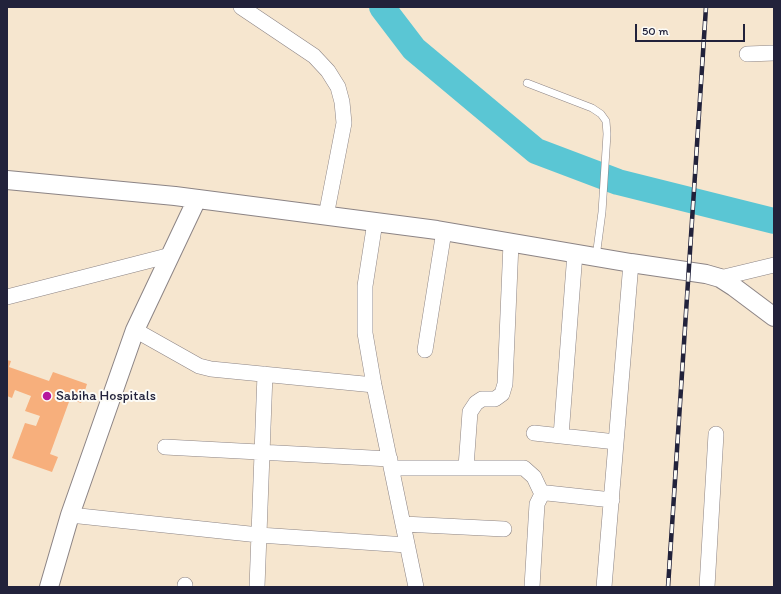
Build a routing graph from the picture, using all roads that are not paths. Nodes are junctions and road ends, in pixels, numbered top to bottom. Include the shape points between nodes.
1 (241, 7) edge
2 (747, 54) dead end
3 (774, 54) edge
4 (527, 83) dead end
5 (7, 180) edge
6 (197, 199) junction
7 (326, 216) junction
8 (375, 222) junction
9 (444, 231) junction
10 (511, 242) junction
11 (575, 253) junction
12 (171, 255) junction
13 (596, 257) junction
14 (631, 263) junction
15 (774, 265) edge
16 (720, 278) junction
17 (8, 298) edge
18 (774, 317) edge
19 (135, 330) junction
20 (425, 350) dead end
21 (264, 374) junction
22 (374, 385) junction
23 (534, 433) dead end
24 (716, 434) dead end
25 (561, 436) junction
26 (616, 442) junction
27 (165, 447) dead end
28 (261, 452) junction
29 (391, 463) junction
30 (466, 467) junction
31 (542, 494) junction
32 (612, 500) junction
33 (70, 515) junction
34 (403, 524) junction
35 (504, 529) dead end
36 (259, 535) junction
37 (407, 545) junction
38 (49, 587) edge
39 (257, 587) edge
40 (416, 587) edge
41 (532, 587) edge
42 (604, 587) edge
43 (707, 587) edge

1 - 7 street via 314,56 338,87 344,123
2 - 3 street
4 - 13 lane via 592,108 606,121 602,212
5 - 6 street
6 - 7 street
6 - 12 street
7 - 8 street
8 - 9 street
8 - 22 street via 365,286 365,333
9 - 10 street
9 - 20 street
10 - 11 street
10 - 30 street via 505,384 502,394 495,400 482,399 470,412
11 - 13 street
11 - 25 street
12 - 17 street
12 - 19 street
13 - 14 street
14 - 16 street
14 - 26 street
15 - 16 street
16 - 18 street
19 - 21 street via 199,366
19 - 33 street
21 - 22 street
21 - 28 street
22 - 29 street
23 - 25 street
24 - 43 street
25 - 26 street
26 - 32 street
27 - 28 street
28 - 29 street
28 - 36 street
29 - 30 street
29 - 34 street
30 - 31 street via 524,468 534,477
31 - 32 street
31 - 41 street via 537,504
32 - 42 street
33 - 36 street
33 - 38 street
34 - 35 street
34 - 37 street
36 - 37 street
36 - 39 street
37 - 40 street

